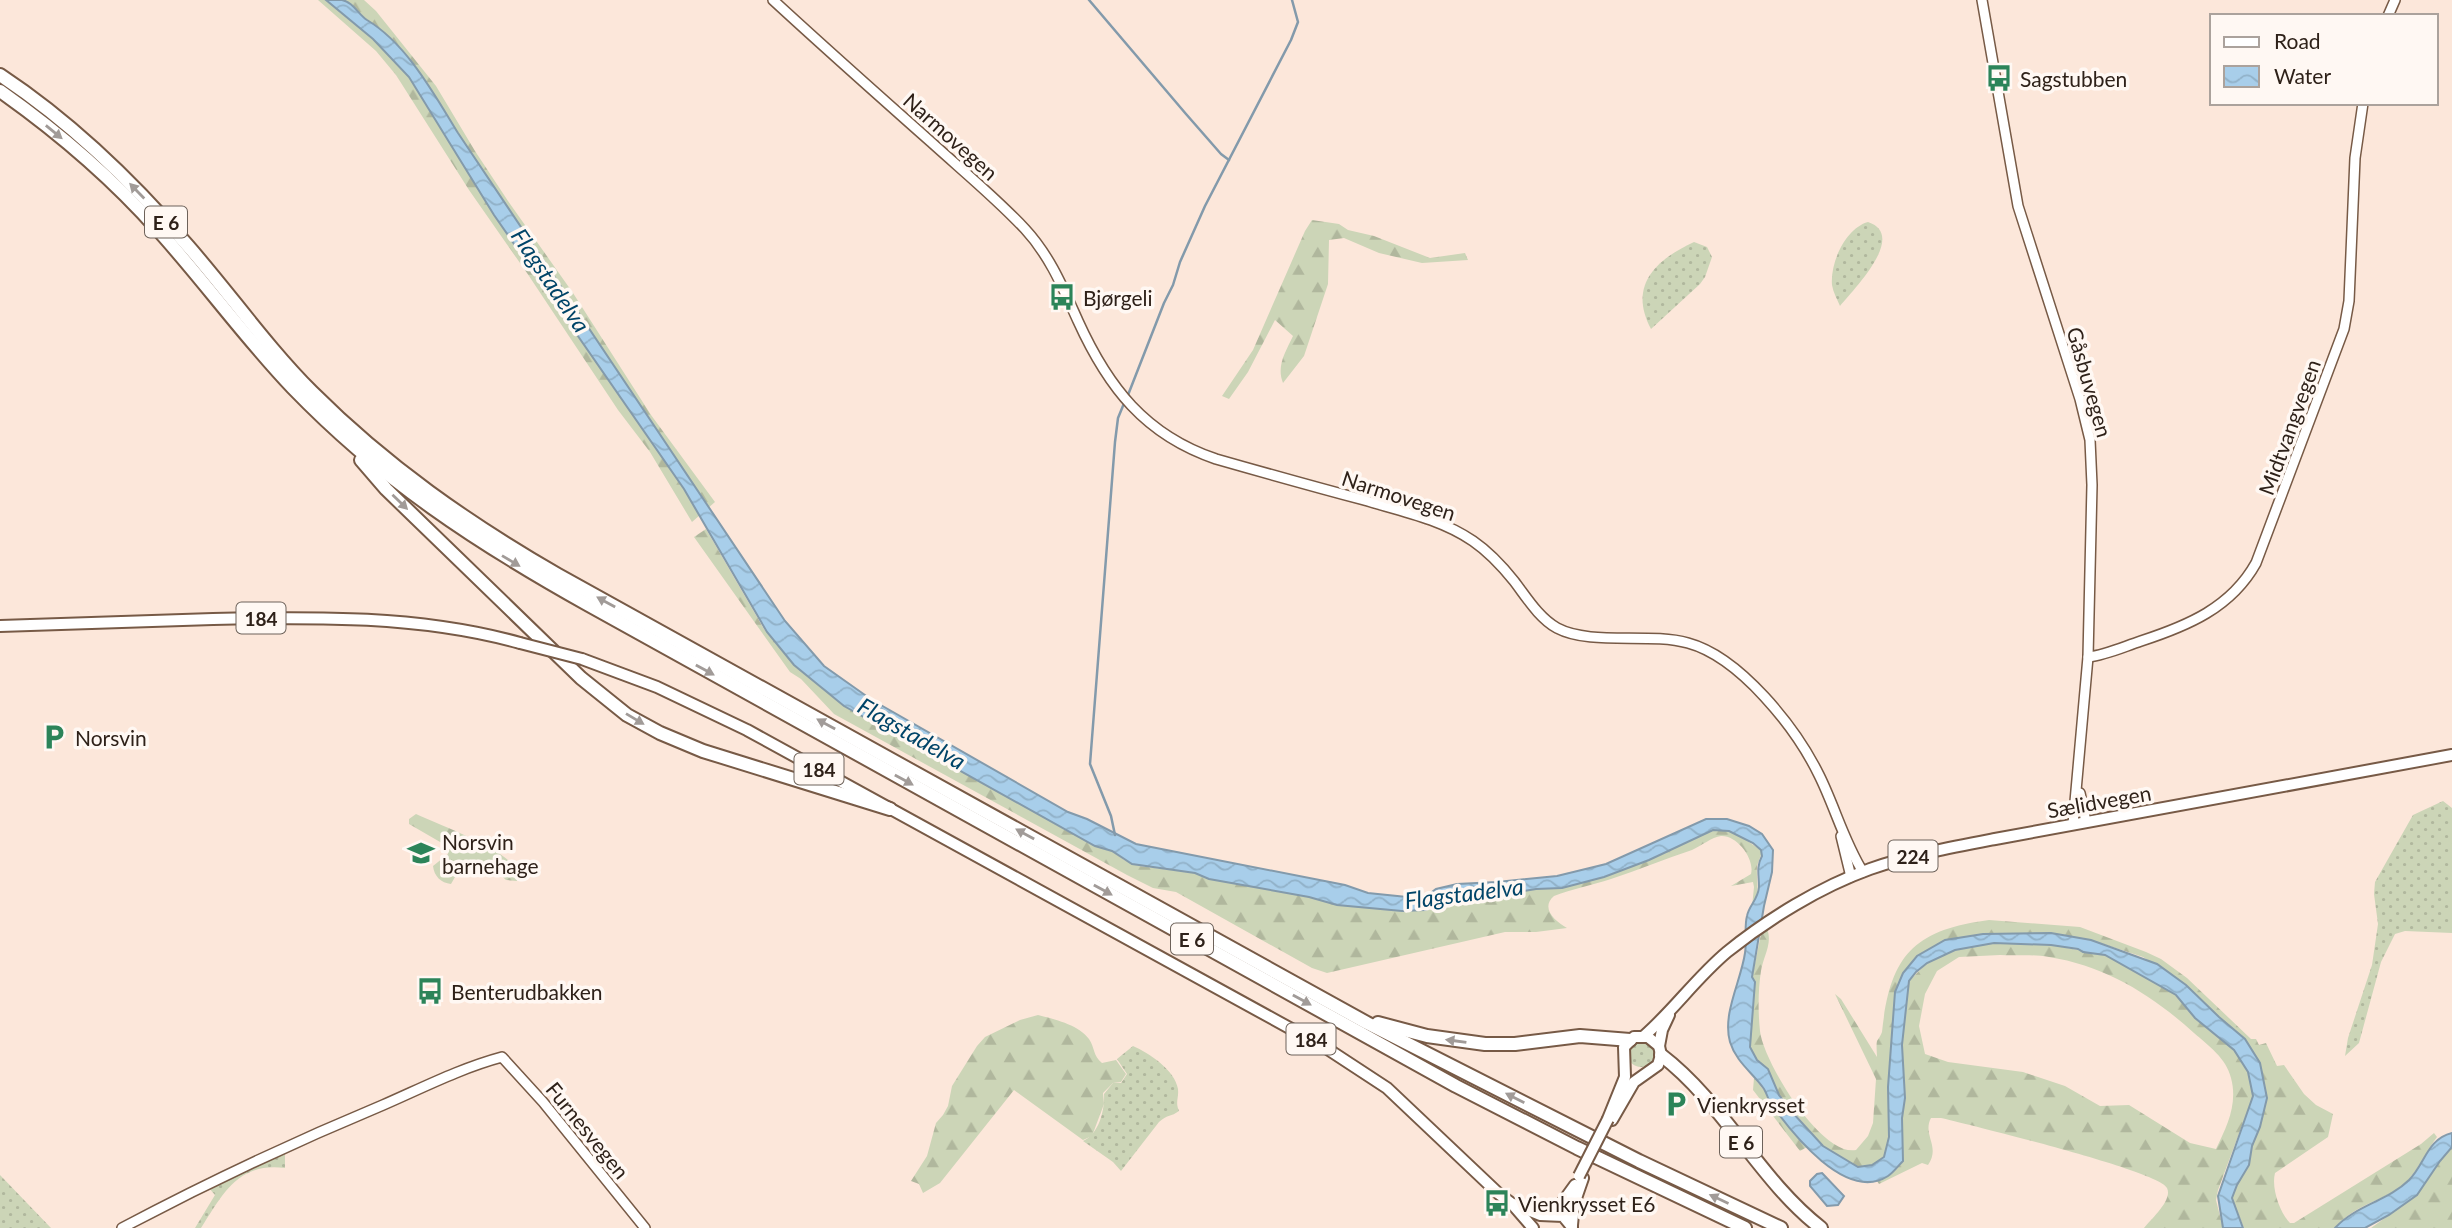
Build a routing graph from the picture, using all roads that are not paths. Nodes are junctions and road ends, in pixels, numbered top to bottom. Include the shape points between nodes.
1 (773, 0) edge
2 (1982, 0) edge
3 (0, 75) edge
4 (0, 91) edge
5 (2363, 105) edge
6 (339, 433) junction
7 (0, 626) edge
8 (2088, 657) junction
9 (2452, 755) edge
10 (2079, 782) junction
11 (890, 808) junction
12 (1838, 821) junction
13 (2086, 822) junction
14 (2073, 824) junction
15 (1863, 872) junction
16 (1851, 877) junction
17 (1671, 1010) junction
18 (1367, 1023) junction
19 (1644, 1036) junction
20 (1630, 1040) junction
21 (1660, 1051) junction
22 (1626, 1065) junction
23 (1644, 1073) junction
24 (1610, 1119) junction
25 (1581, 1177) junction
26 (1511, 1203) junction
27 (1551, 1215) junction
28 (1572, 1227) edge
29 (122, 1228) edge
30 (645, 1228) edge
31 (1535, 1228) edge
32 (1745, 1228) edge
33 (1781, 1228) edge
34 (1821, 1228) edge

1 - 12 main road, Narmovegen via 1029,233 1050,261 1093,354 1119,393 1168,438 1196,452 1454,530 1488,552 1541,615 1562,630 1584,636 1676,640 1714,653 1752,683 1794,735 1814,764
2 - 8 main road, Gåsbuvegen via 2018,206 2090,440
18 -> 3 highway, E 6 via 558,575 440,502 311,391 117,170
4 -> 6 highway, E 6 via 83,156 133,204 270,362
5 - 8 main road, Midtvangvegen via 2346,320 2256,564 2236,591 2202,617
6 -> 11 highway, E 6 via 386,489 581,678 627,715 703,751
6 -> 32 highway, E 6 via 432,510 521,567 1456,1086
7 - 11 main road, 184, bridge via 346,618 463,630 628,674 717,715
8 - 10 main road, Gåsbuvegen
9 - 13 main road, Sælidvegen / 224
10 - 13 main road, Gåsbuvegen
10 - 14 main road, Gåsbuvegen
11 - 26 main road, 184 via 1353,1063 1397,1096
12 - 15 main road, Narmovegen
12 - 16 main road, Narmovegen
13 - 14 main road, Sælidvegen / 224
14 - 15 main road, Sælidvegen / 224 via 1930,852
15 - 16 main road, Sælidvegen / 224
16 - 17 main road, Sælidvegen / 224 via 1739,943
17 - 19 main road, 224
17 - 21 main road, 224 via 1662,1030
20 -> 18 highway, E 6 via 1604,1037 1485,1044
33 -> 18 highway, E 6
19 - 20 main road, 224
19 - 21 main road via 1653,1039
20 - 22 main road, 224 via 1623,1052
21 - 23 main road, 224 via 1655,1068
21 - 34 highway, E 6
22 - 23 main road via 1633,1072
22 - 24 main road, 224
23 - 24 main road, 224
24 - 25 main road, 224, bridge
25 - 27 main road, 224
25 - 28 main road, 224
26 - 27 main road, 184
26 - 31 main road, 184
27 - 28 main road, 224 via 1567,1219
27 - 31 main road, 224
29 - 30 main road, Furnesvegen via 309,1136 502,1057

